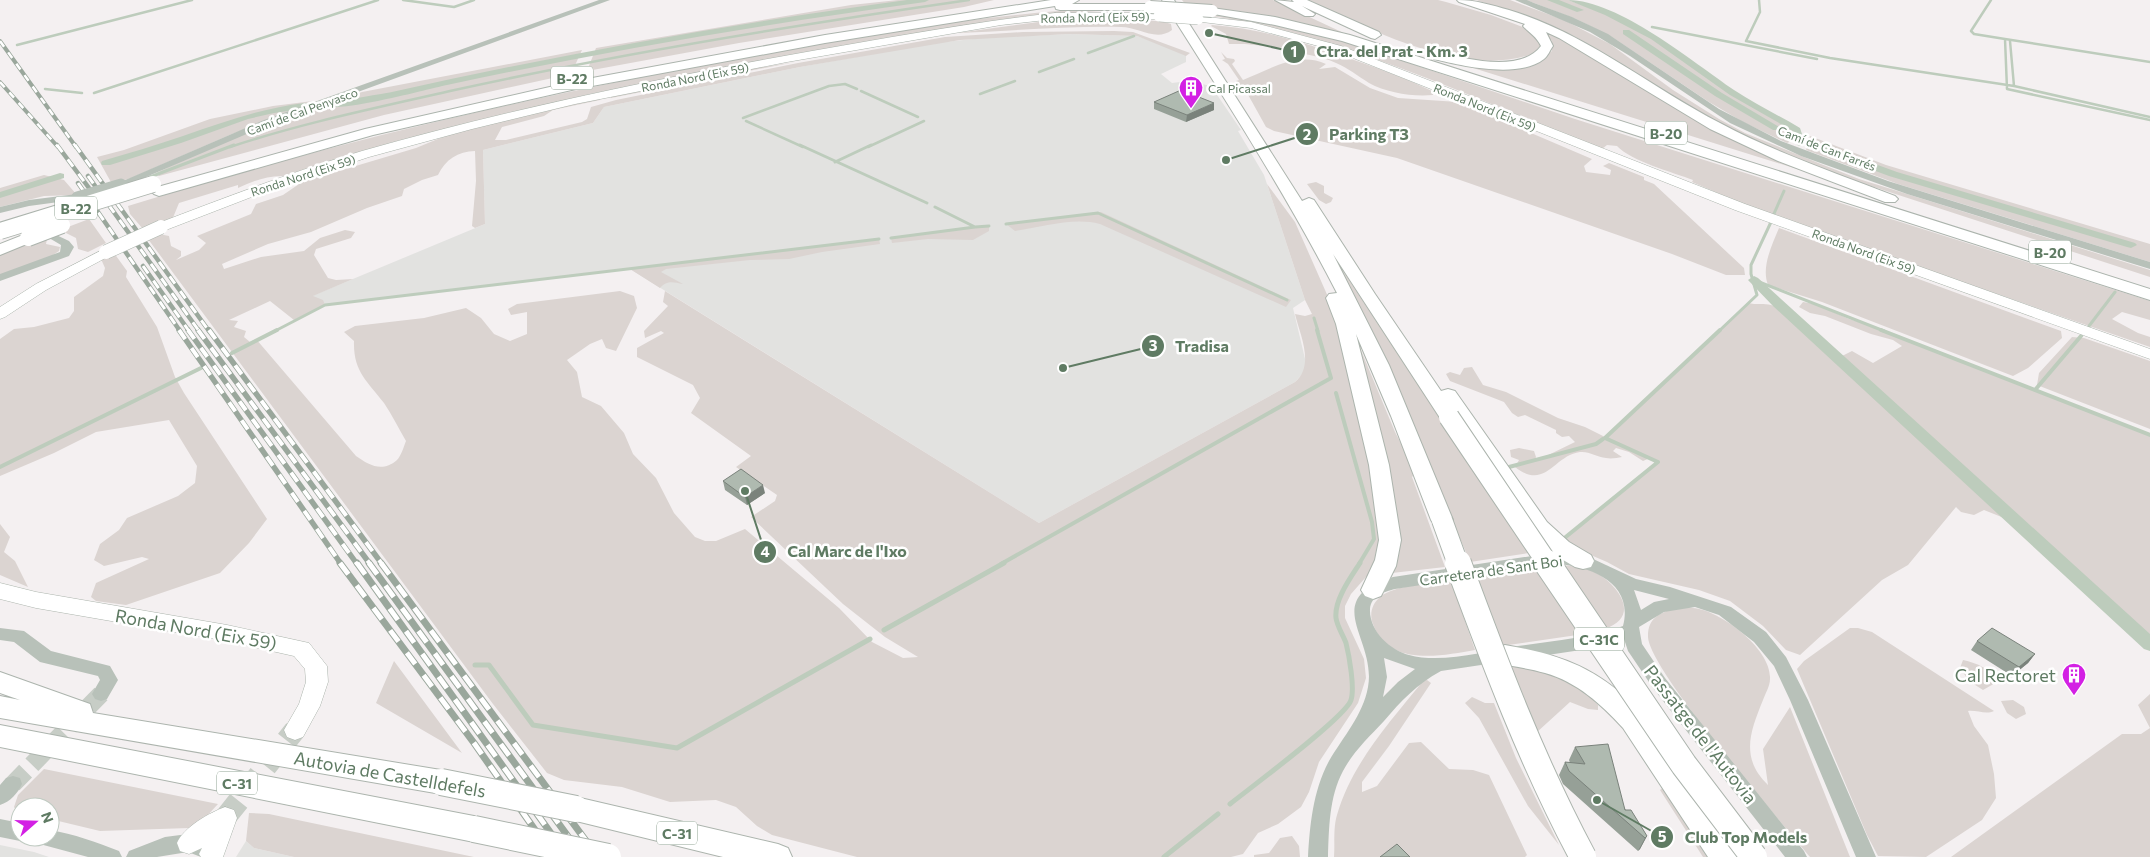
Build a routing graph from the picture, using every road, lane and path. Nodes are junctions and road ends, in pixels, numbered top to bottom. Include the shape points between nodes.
1 (606, 0) edge
2 (1029, 0) edge
3 (1041, 0) edge
4 (1073, 0) edge
5 (1168, 0) edge
6 (1176, 0) edge
7 (1281, 0) edge
8 (1298, 0) edge
9 (1519, 0) edge
10 (1458, 1) edge
11 (998, 6) junction
12 (969, 16) junction
13 (1384, 39) junction
14 (1480, 82) junction
15 (156, 188) junction
16 (77, 197) joint
17 (7, 211) edge
18 (1951, 221) junction
19 (1308, 226) junction
20 (0, 231) edge
21 (30, 233) junction
22 (50, 235) dead end
23 (1330, 235) junction
24 (0, 240) edge
25 (0, 250) edge
26 (2150, 266) edge
27 (0, 278) edge
28 (2150, 284) edge
29 (2150, 295) edge
30 (0, 314) edge
31 (2150, 354) edge
32 (1583, 561) junction
33 (1602, 569) junction
34 (1372, 590) junction
35 (0, 591) edge
36 (1696, 602) junction
37 (1631, 627) junction
38 (1367, 632) junction
39 (0, 634) edge
40 (1505, 655) junction
41 (1438, 665) junction
42 (0, 682) edge
43 (101, 694) tunnel mouth
44 (0, 707) edge
45 (127, 730) junction
46 (294, 730) tunnel mouth
47 (0, 736) edge
48 (1349, 747) junction
49 (60, 840) edge
50 (188, 843) junction
51 (212, 855) edge
52 (112, 857) edge
53 (136, 857) edge
54 (608, 857) edge
55 (778, 857) edge
56 (1318, 857) edge
57 (1583, 857) edge
58 (1724, 857) edge
59 (1754, 857) edge
60 (1797, 857) edge
61 (1866, 857) edge

1 - 16 street, Camí de Cal Penyasco, bridge via 267,122 121,184
2 - 11 highway
3 - 11 highway, B-22
4 - 12 highway, B-22
5 - 19 highway
6 - 23 highway, C-31C
7 - 14 highway, B-20 via 1356,34
8 - 13 highway, B-20
9 - 26 street, Camí de Can Farrés via 1599,33 1718,113 1793,150 1906,191
10 - 13 highway via 1532,28 1544,38 1546,49 1528,61 1483,64 1454,60
10 - 18 highway via 1516,16 1563,35 1683,109 1760,148
11 - 15 highway, B-22 via 767,42 519,89 366,126
12 - 14 highway, bridge via 1063,7 1212,11 1330,34
12 - 15 highway, B-22 via 567,87 370,132
13 - 18 highway, B-20 via 1570,103
14 - 29 highway, B-20
15 - 20 highway, B-22, bridge
15 - 21 highway, bridge
16 - 17 street, Camí de Cal Penyasco via 29,202
18 - 28 highway, B-20
19 - 34 highway via 1345,324 1379,465 1390,552
19 - 57 highway, bridge via 1364,331 1416,452 1527,742
21 - 24 highway
21 - 25 highway
22 - 27 street via 65,243 68,247 65,254
23 - 32 highway, C-31C via 1423,359 1539,528 1561,548
23 - 59 highway, C-31C, bridge via 1366,294 1684,765
30 - 31 main road, Ronda Nord (Eix 59), bridge via 41,287 106,252 217,203 384,149 550,106 671,80 1001,22 1055,16 1159,16 1252,25 1337,48 1740,207
32 - 33 street, Carretera de Sant Boi
32 - 34 street, Carretera de Sant Boi via 1558,558 1393,583
33 - 36 street via 1632,584
33 - 37 street, Carretera de Sant Boi via 1619,582 1631,599 1635,610
34 - 38 street via 1361,610
35 - 46 main road, Ronda Nord (Eix 59) via 301,649 316,666 317,682 309,706
36 - 37 street via 1660,606
36 - 61 street via 1725,611 1746,625 1780,662
37 - 40 street via 1623,634 1597,640
37 - 60 street, Passatge de l'Autovia via 1634,646 1658,683
38 - 41 street via 1384,650 1396,657
38 - 48 street via 1378,676 1370,709
39 - 43 street via 18,636 46,657 104,671 109,680
40 - 41 street
40 - 58 highway via 1532,659 1571,672 1591,682 1615,701 1632,720
41 - 48 street via 1415,676
42 - 45 highway
44 - 45 highway, Autovia de Castelldefels / C-31
45 - 55 highway, Autovia de Castelldefels / C-31, bridge via 441,782 576,809
47 - 54 highway, C-31, bridge
48 - 56 street via 1332,775 1324,799
49 - 52 street
50 - 51 street via 202,846
50 - 51 main road via 225,818
50 - 53 street via 157,847

